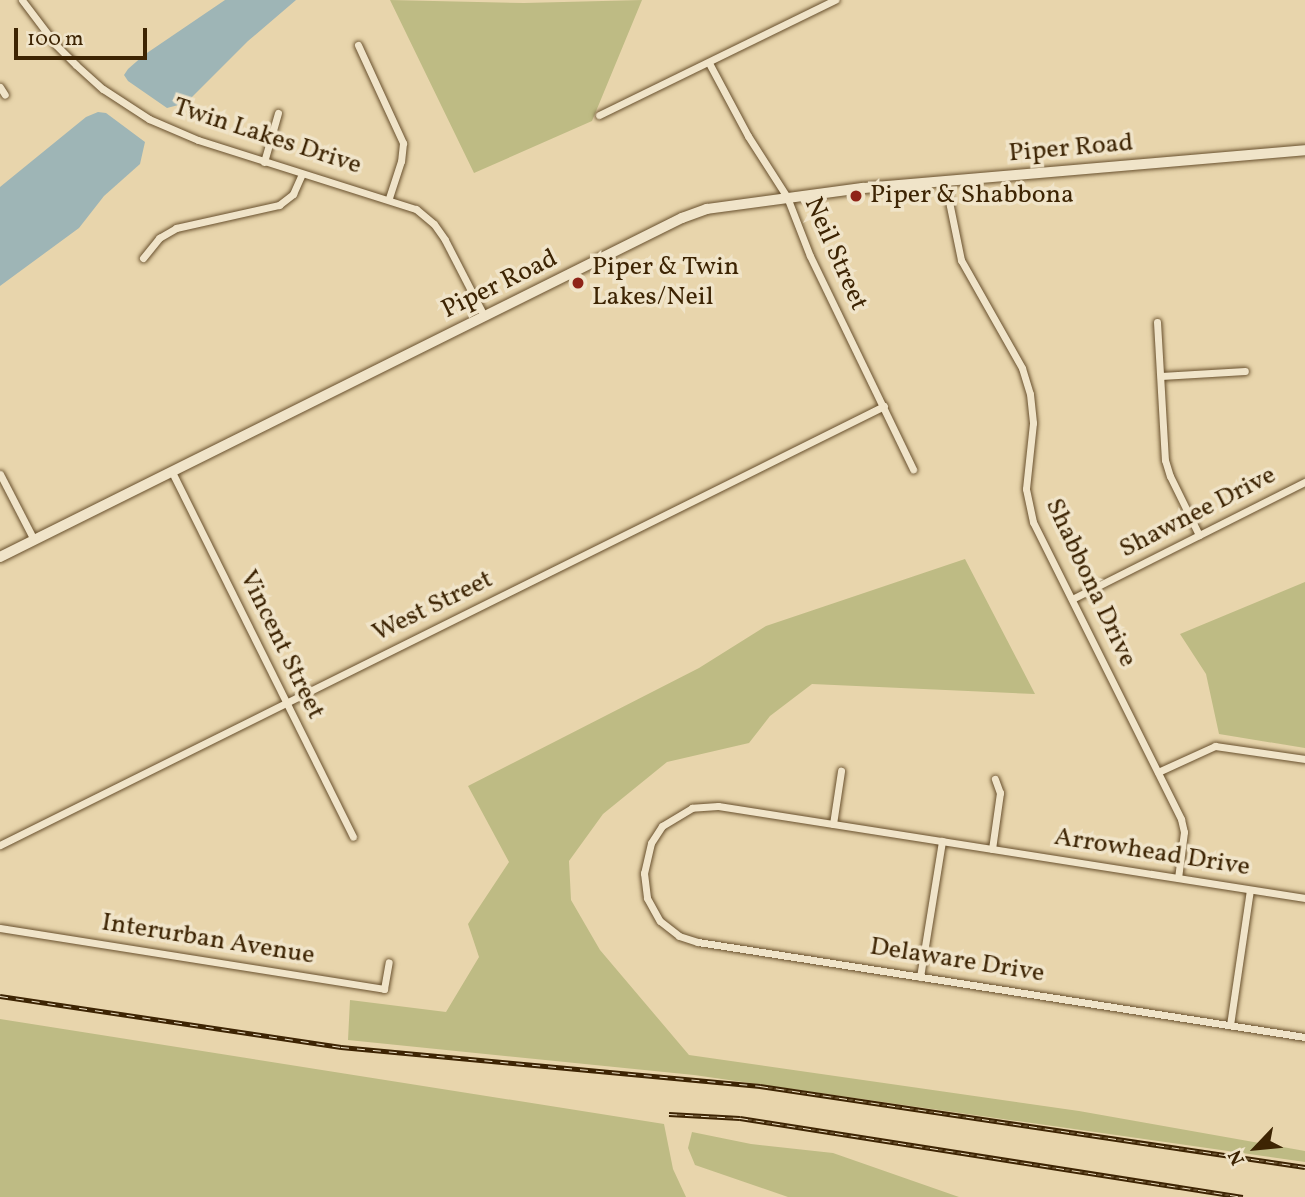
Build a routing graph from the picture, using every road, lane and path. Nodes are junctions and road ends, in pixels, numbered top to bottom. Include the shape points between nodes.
1 (22, 0) edge
2 (835, 0) edge
3 (358, 45) dead end
4 (709, 63) junction
5 (0, 87) edge
6 (5, 95) dead end
7 (278, 113) dead end
8 (599, 115) dead end
9 (413, 147) dead end
10 (403, 148) junction
11 (1305, 150) edge
12 (264, 162) junction
13 (302, 174) junction
14 (945, 182) junction
15 (787, 197) junction
16 (389, 199) junction
17 (143, 258) dead end
18 (484, 316) junction
19 (1157, 322) dead end
20 (1245, 371) dead end
21 (1161, 376) junction
22 (884, 406) junction
23 (913, 468) dead end
24 (172, 472) junction
25 (0, 474) edge
26 (1305, 482) edge
27 (1199, 536) junction
28 (34, 540) junction
29 (0, 557) edge
30 (1072, 600) junction
31 (286, 703) junction
32 (1305, 759) edge
33 (841, 771) dead end
34 (1158, 772) junction
35 (995, 779) dead end
36 (833, 824) junction
37 (353, 837) dead end
38 (942, 841) junction
39 (0, 845) edge
40 (992, 849) junction
41 (644, 873) joint
42 (1178, 878) junction
43 (1250, 890) junction
44 (1305, 898) edge
45 (0, 928) edge
46 (389, 962) dead end
47 (920, 977) junction
48 (1230, 1025) junction
49 (1305, 1037) edge

1 - 12 street, Twin Lakes Drive via 56,45 112,96 184,136
2 - 4 street
3 - 10 street
4 - 8 street
4 - 15 street, Neil Street
5 - 6 street
7 - 12 street
9 - 10 street
10 - 16 street
11 - 14 street, Piper Road
12 - 13 street, Twin Lakes Drive
13 - 16 street, Twin Lakes Drive
13 - 17 street via 293,194 279,205 176,228 159,238
14 - 15 street, Piper Road
14 - 30 street, Shabbona Drive via 961,260 1026,380 1033,423 1026,481 1029,509
15 - 18 street, Piper Road via 693,213
15 - 22 street, Neil Street via 810,256
16 - 18 street, Twin Lakes Drive via 416,209 434,223
18 - 24 street, Piper Road
19 - 21 street
20 - 21 street
21 - 27 street via 1165,460
22 - 23 street, Neil Street
22 - 31 street, West Street
24 - 28 street, Piper Road
24 - 31 street, Vincent Street
25 - 28 street
26 - 27 street, Shawnee Drive
27 - 30 street, Shawnee Drive
28 - 29 street, Piper Road
30 - 34 street, Shabbona Drive
31 - 37 street, Vincent Street
31 - 39 street, West Street
32 - 34 street via 1214,746
33 - 36 street
34 - 42 street, Shabbona Drive via 1183,826
35 - 40 street via 1000,793
36 - 38 street, Arrowhead Drive
36 - 41 street, Arrowhead Drive via 718,806 692,808 657,833
38 - 40 street, Arrowhead Drive
38 - 47 street
40 - 42 street, Arrowhead Drive
41 - 47 street, Delaware Drive via 652,909 670,930 687,940
42 - 43 street, Arrowhead Drive
43 - 44 street, Arrowhead Drive
43 - 48 street
45 - 46 street, Interurban Avenue via 384,989
47 - 48 street, Delaware Drive
48 - 49 street, Delaware Drive

